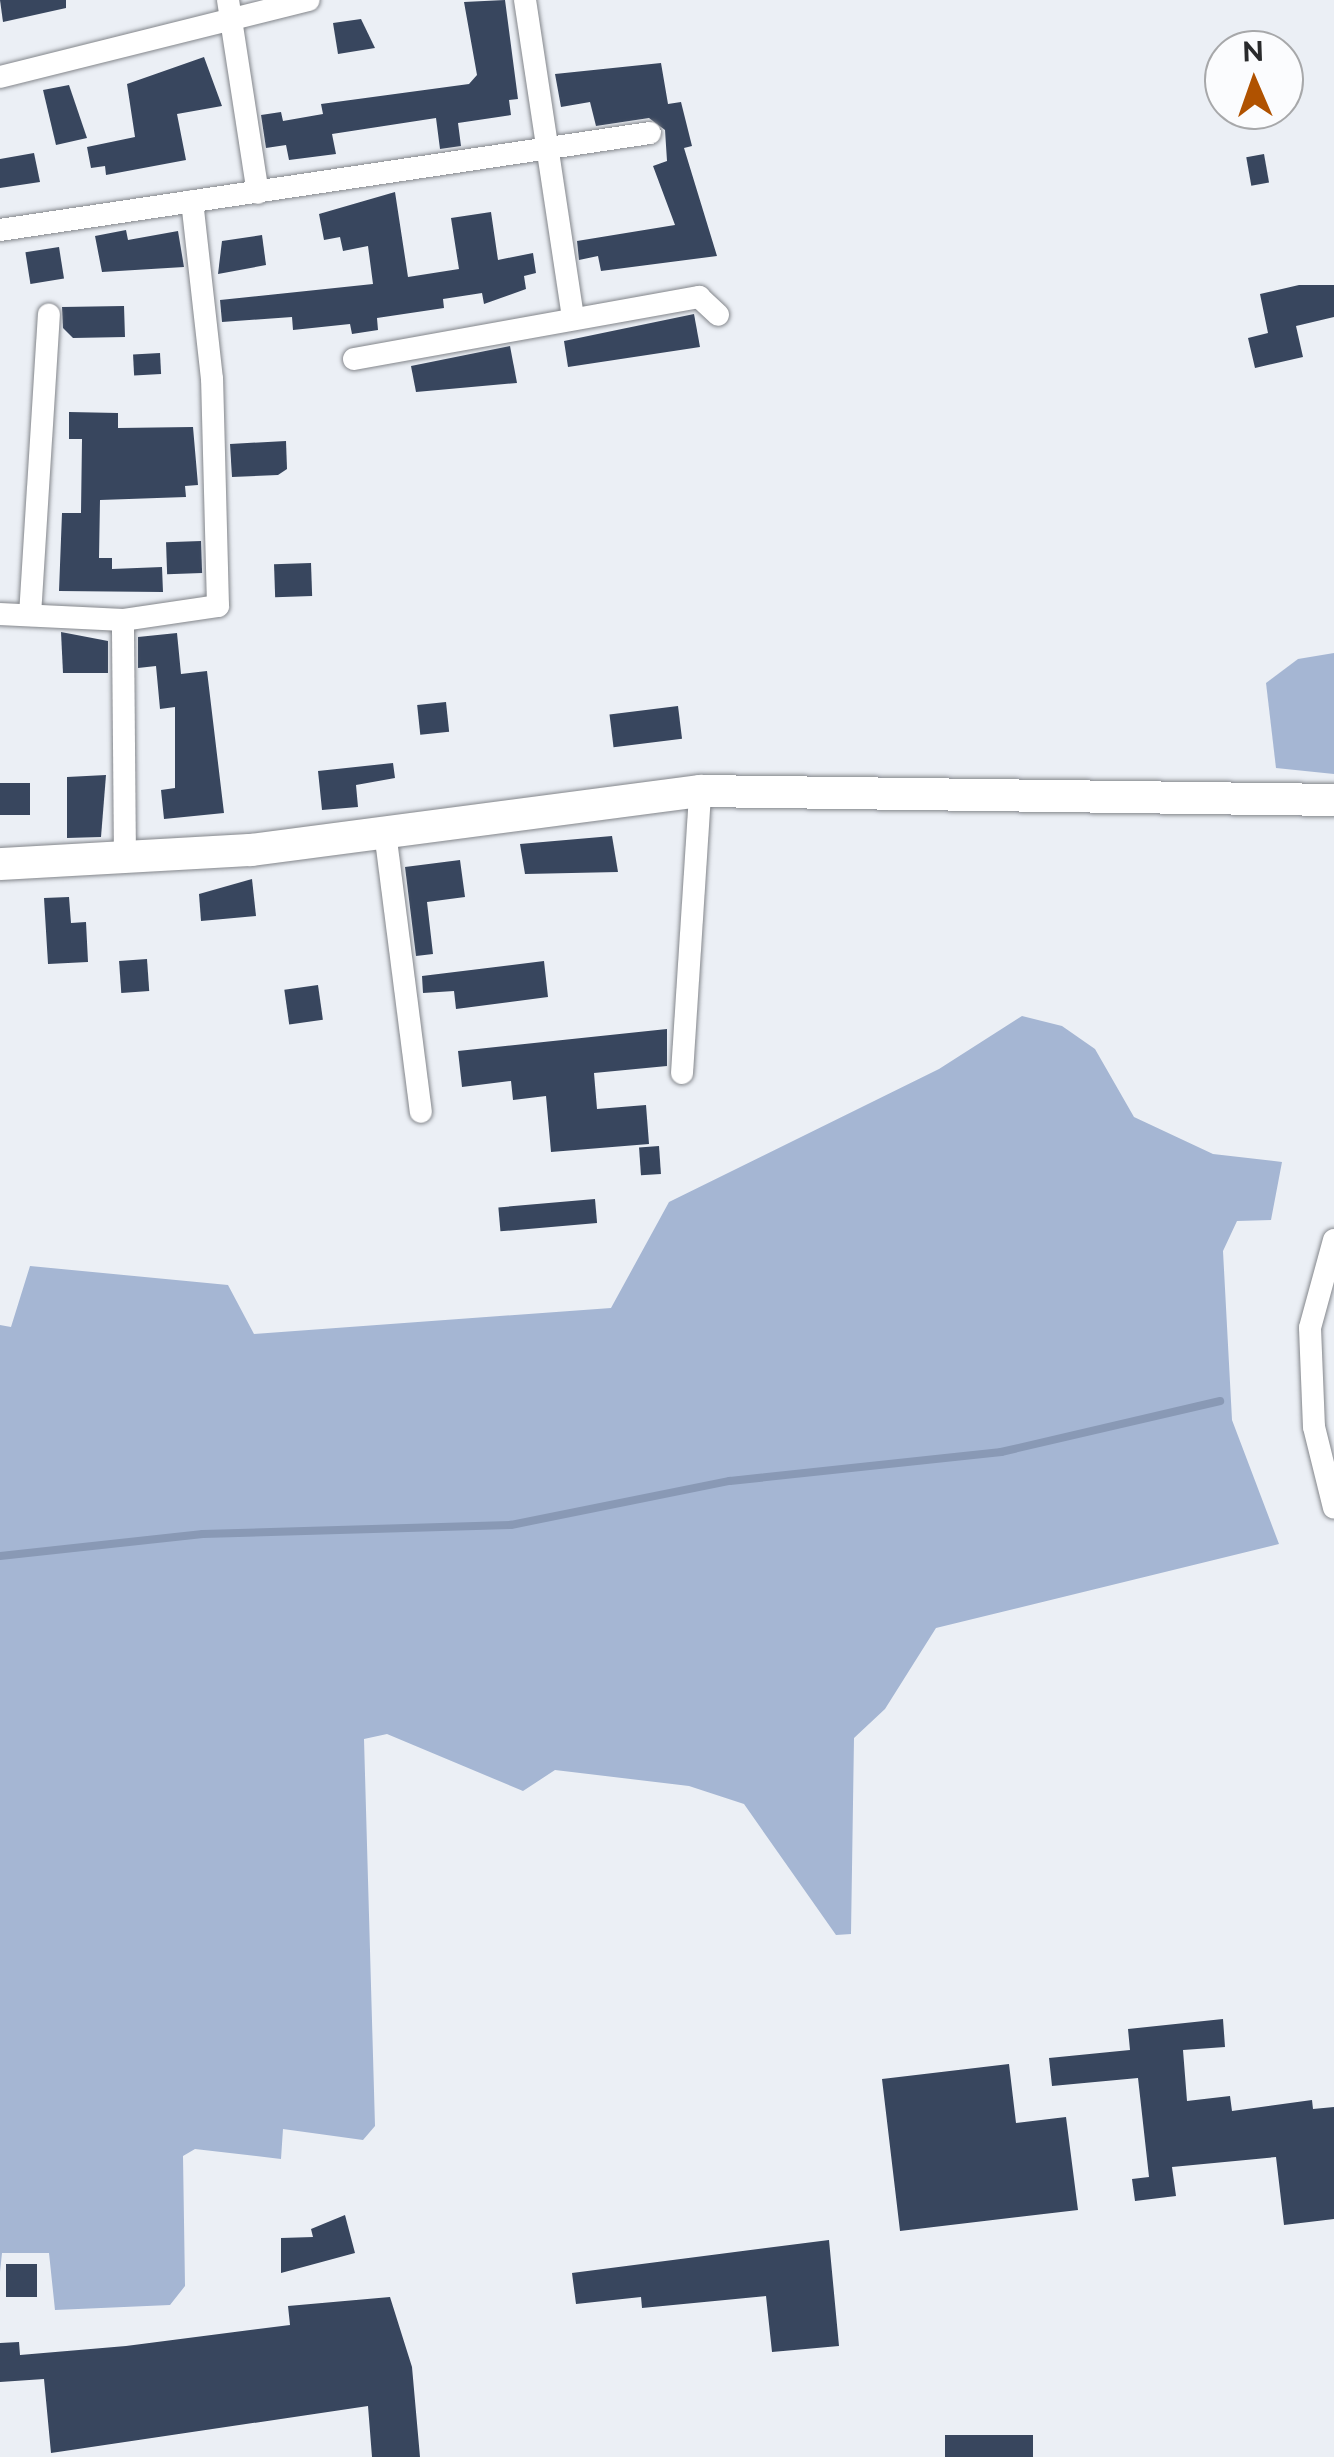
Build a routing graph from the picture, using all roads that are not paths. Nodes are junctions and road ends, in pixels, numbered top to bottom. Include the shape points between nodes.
1 (309, 0) edge
2 (525, 0) edge
3 (230, 8) edge
4 (0, 77) edge
5 (650, 134) dead end
6 (544, 148) junction
7 (258, 193) junction
8 (192, 200) junction
9 (0, 230) edge
10 (50, 315) dead end
11 (718, 315) dead end
12 (573, 318) junction
13 (354, 359) dead end
14 (0, 614) edge
15 (30, 616) junction
16 (124, 620) junction
17 (700, 791) junction
18 (1334, 800) edge
19 (384, 832) junction
20 (125, 860) junction
21 (0, 864) edge
22 (682, 1074) dead end
23 (421, 1112) dead end
24 (1334, 1240) edge
25 (1334, 1508) edge

1 - 3 street
2 - 6 street
3 - 4 street
3 - 7 street
5 - 6 street
6 - 7 street
6 - 12 street
7 - 8 street
8 - 9 street
8 - 16 street via 212,379 218,606
10 - 15 street
11 - 12 street via 699,297
12 - 13 street
14 - 15 street
15 - 16 street
16 - 20 street
17 - 18 street
17 - 19 street
17 - 22 street
19 - 20 street
19 - 23 street
20 - 21 street
24 - 25 street via 1310,1362

